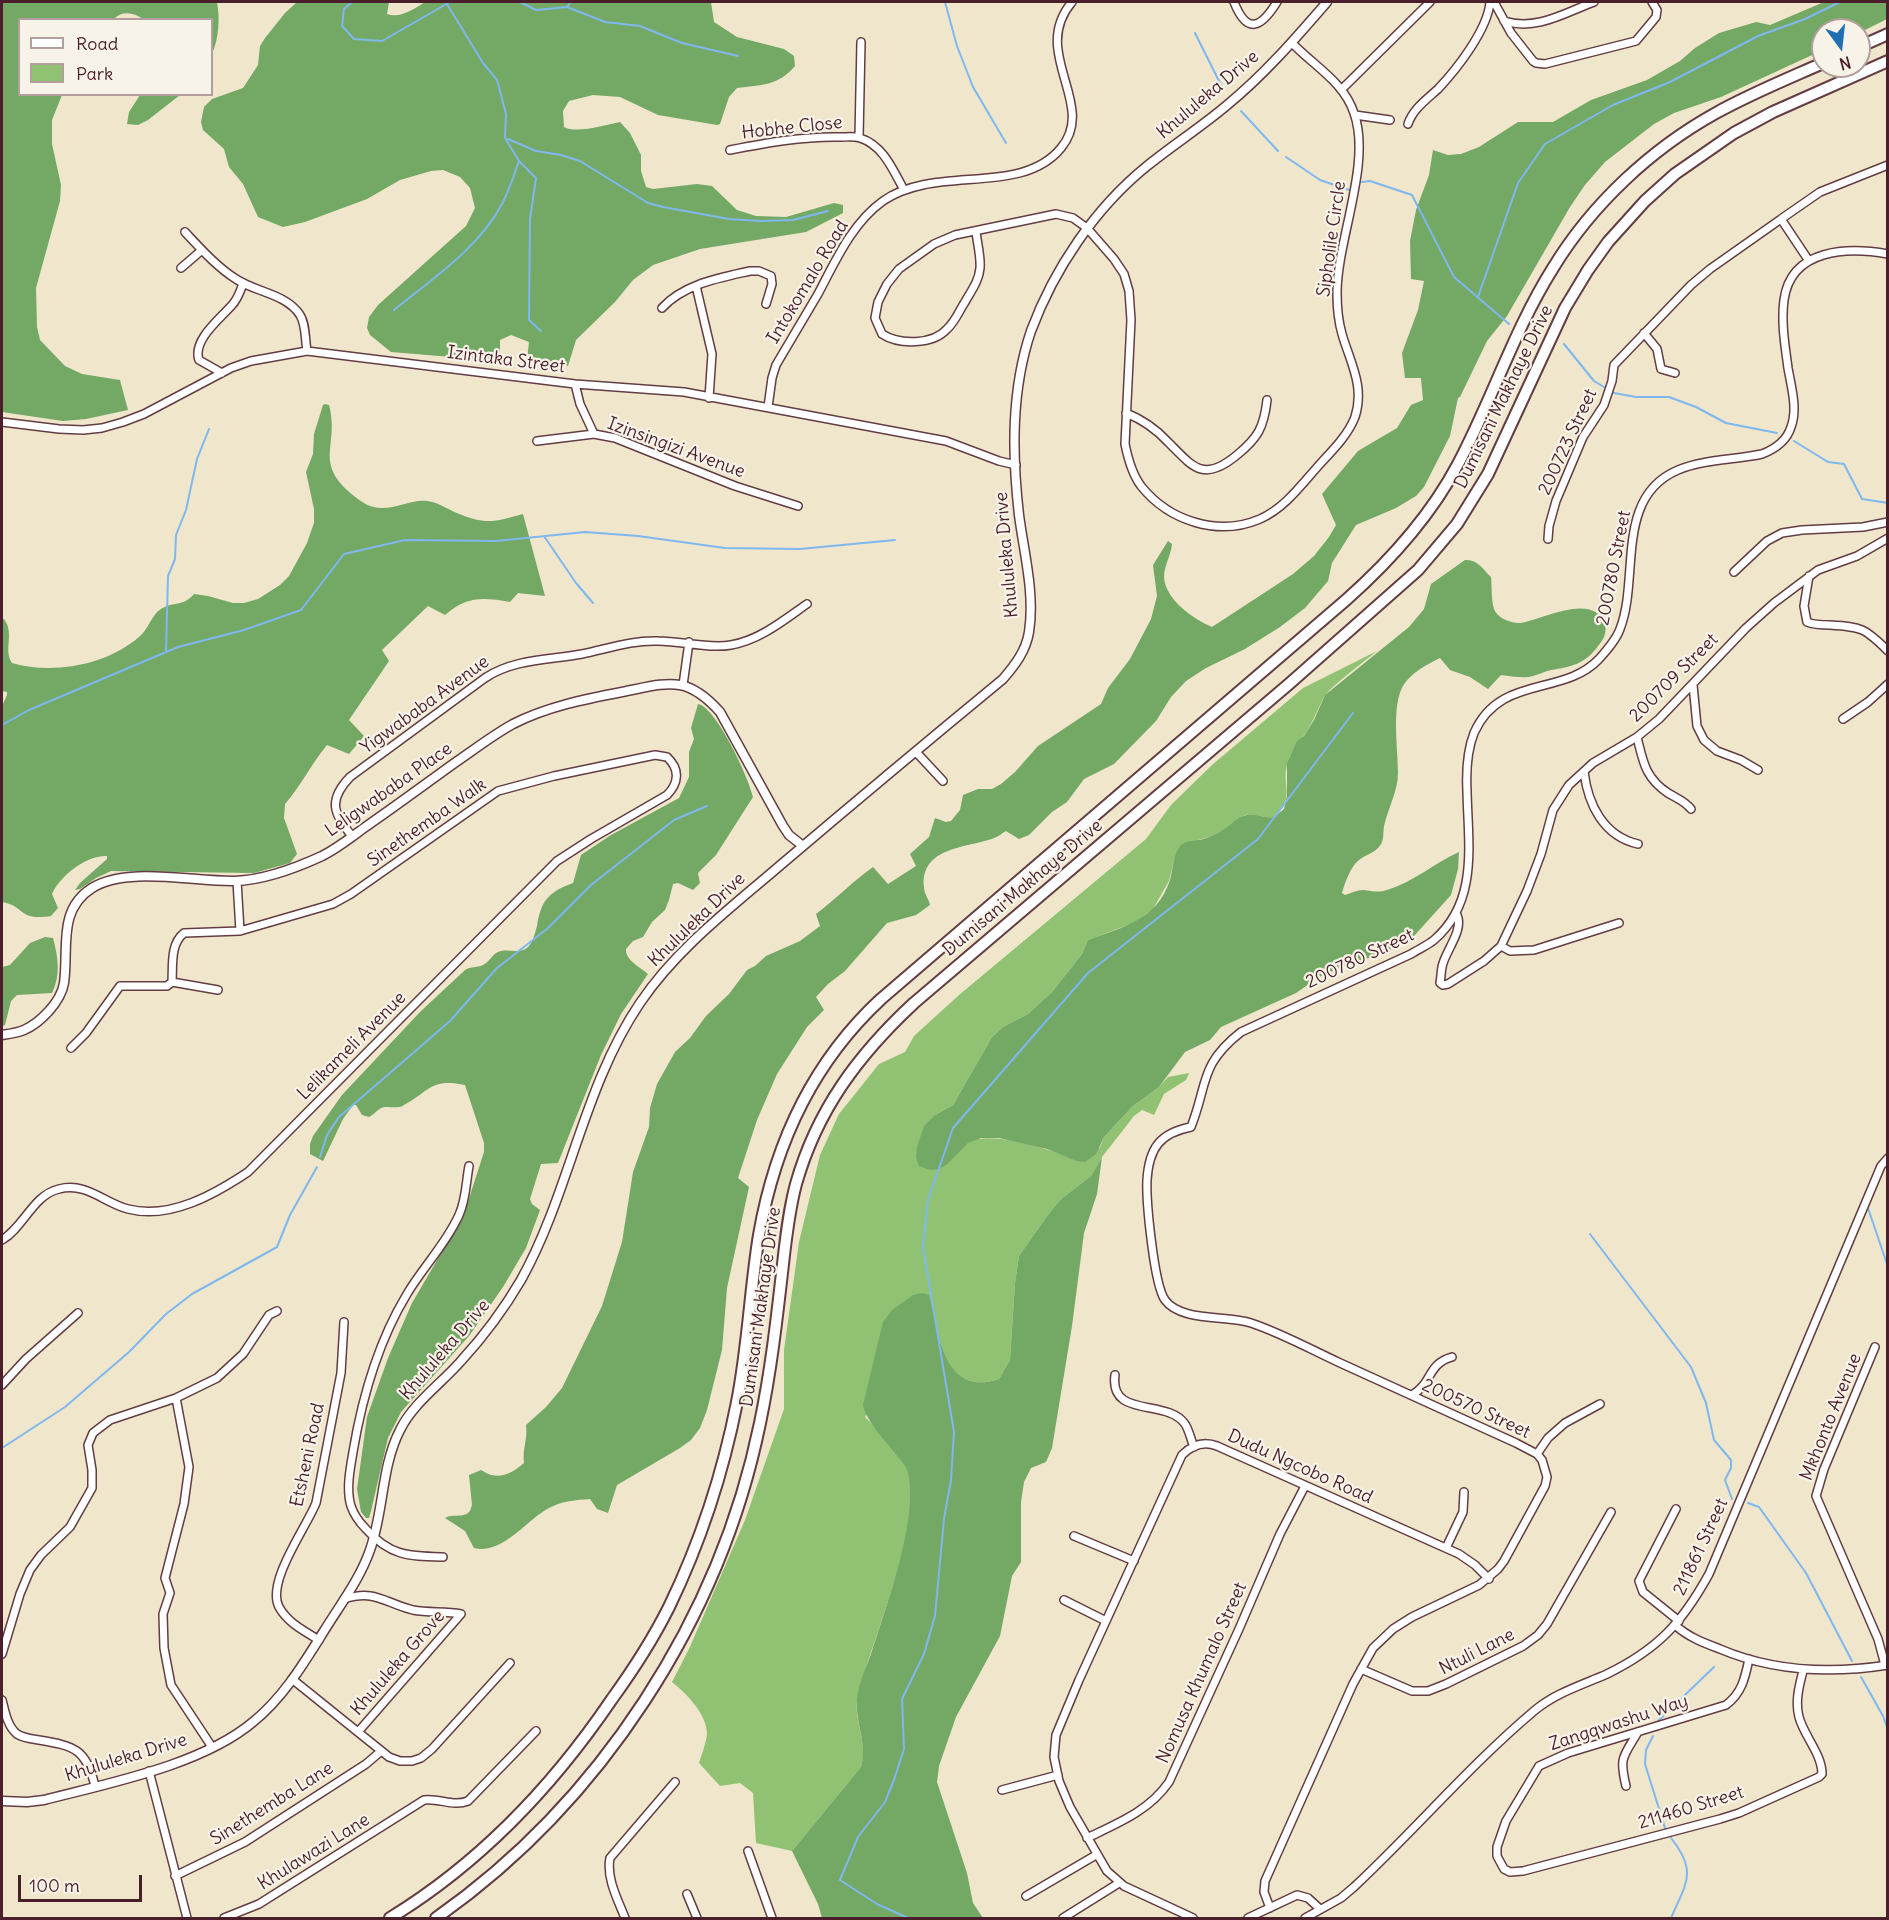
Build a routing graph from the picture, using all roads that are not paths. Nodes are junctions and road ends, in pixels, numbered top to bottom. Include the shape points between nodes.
1 (1072, 2) edge
2 (1234, 2) edge
3 (1277, 2) edge
4 (1327, 2) edge
5 (1430, 2) edge
6 (1492, 2) edge
7 (1594, 2) edge
8 (1652, 2) edge
9 (1504, 21) junction
10 (1887, 34) edge
11 (1871, 41) edge
12 (861, 42) dead end
13 (1292, 43) junction
14 (1887, 61) edge
15 (1811, 69) edge
16 (1342, 89) junction
17 (1355, 115) junction
18 (1390, 120) dead end
19 (1408, 124) dead end
20 (859, 137) junction
21 (730, 150) dead end
22 (1887, 165) edge
23 (904, 190) junction
24 (1781, 219) junction
25 (1088, 228) junction
26 (976, 231) junction
27 (185, 232) dead end
28 (202, 250) junction
29 (1887, 254) edge
30 (1809, 261) junction
31 (181, 268) dead end
32 (243, 284) junction
33 (696, 286) junction
34 (766, 304) dead end
35 (662, 308) dead end
36 (1644, 333) junction
37 (307, 351) junction
38 (222, 373) junction
39 (1675, 373) dead end
40 (574, 384) junction
41 (709, 398) junction
42 (1267, 400) dead end
43 (768, 407) junction
44 (1126, 413) junction
45 (2, 422) edge
46 (594, 434) junction
47 (537, 441) dead end
48 (1016, 465) junction
49 (798, 506) dead end
50 (1887, 522) edge
51 (1887, 538) edge
52 (1548, 539) dead end
53 (1734, 572) dead end
54 (1809, 576) junction
55 (807, 604) dead end
56 (689, 642) junction
57 (1887, 651) edge
58 (1887, 684) edge
59 (683, 685) junction
60 (1693, 685) junction
61 (1843, 719) dead end
62 (1637, 737) junction
63 (916, 752) junction
64 (671, 761) joint
65 (1758, 770) dead end
66 (1584, 772) junction
67 (943, 781) dead end
68 (1691, 809) dead end
69 (352, 836) junction
70 (1638, 844) dead end
71 (803, 846) junction
72 (237, 881) junction
73 (1456, 915) junction
74 (1619, 923) dead end
75 (240, 931) junction
76 (1500, 946) junction
77 (172, 982) junction
78 (218, 990) dead end
79 (2, 1035) edge
80 (71, 1048) dead end
81 (1191, 1127) joint
82 (1887, 1158) edge
83 (469, 1166) dead end
84 (2, 1240) edge
85 (277, 1311) dead end
86 (78, 1313) dead end
87 (344, 1322) dead end
88 (1875, 1347) dead end
89 (1452, 1357) dead end
90 (1115, 1375) dead end
91 (2, 1385) edge
92 (1412, 1395) junction
93 (176, 1398) junction
94 (1600, 1404) dead end
95 (1194, 1446) junction
96 (1537, 1454) junction
97 (1305, 1486) junction
98 (1464, 1492) dead end
99 (1676, 1509) dead end
100 (1611, 1512) dead end
101 (1074, 1536) dead end
102 (374, 1538) junction
103 (1446, 1548) junction
104 (443, 1557) dead end
105 (1134, 1561) junction
106 (1489, 1579) junction
107 (344, 1599) junction
108 (1064, 1600) dead end
109 (1106, 1621) junction
110 (1677, 1623) junction
111 (319, 1640) junction
112 (2, 1654) edge
113 (1749, 1659) junction
114 (510, 1663) dead end
115 (1886, 1665) edge
116 (1361, 1669) junction
117 (1803, 1671) junction
118 (292, 1679) junction
119 (2, 1700) edge
120 (536, 1731) dead end
121 (358, 1732) junction
122 (1638, 1732) junction
123 (212, 1747) junction
124 (380, 1752) junction
125 (149, 1771) junction
126 (1058, 1775) junction
127 (675, 1782) dead end
128 (95, 1786) junction
129 (1626, 1786) dead end
130 (1002, 1790) dead end
131 (2, 1801) edge
132 (1087, 1838) junction
133 (748, 1851) dead end
134 (1096, 1855) junction
135 (1499, 1861) joint
136 (175, 1876) junction
137 (1119, 1883) junction
138 (687, 1894) dead end
139 (1026, 1896) dead end
140 (1270, 1908) junction
141 (1320, 1909) junction
142 (187, 1918) edge
143 (224, 1918) edge
144 (390, 1918) edge
145 (436, 1918) edge
146 (625, 1918) edge
147 (697, 1918) edge
148 (772, 1918) edge
149 (1062, 1918) edge
150 (1192, 1918) edge
151 (1248, 1918) edge
152 (1305, 1918) edge

1 - 23 street, Intokomalo Road via 1056,35 1073,125 1063,146 1042,164 1026,171 951,179
2 - 3 street via 1241,17 1250,24 1264,21
4 - 13 street, Khululeka Drive
5 - 16 street
6 - 9 street
6 - 19 street via 1461,63 1412,113
7 - 9 street via 1543,23
8 - 9 street via 1656,17 1636,41 1545,64 1533,61
10 - 11 main road
12 - 20 street
13 - 16 street, Sipholile Circle
13 - 25 street, Khululeka Drive via 1227,106 1146,167
14 - 145 main road, Dumisani Makhaye Drive via 1734,133 1674,174 1645,201 1587,270 1565,308 1488,474 1457,524 1419,570 914,1003 855,1065 825,1113 795,1186 760,1426 721,1554 690,1621 643,1702 579,1788 511,1859
15 - 144 main road, Dumisani Makhaye Drive via 1715,113 1678,136 1628,177 1594,213 1554,266 1527,313 1457,467 1394,554 1338,607 881,999 835,1049 796,1113 770,1182 726,1455 706,1519 668,1609 606,1708 540,1793 477,1854
16 - 17 street, Sipholile Circle
17 - 18 street
17 - 44 street, Sipholile Circle via 1360,137 1358,163 1337,290 1341,332 1359,386 1358,403 1348,431 1274,512 1247,523 1214,526 1170,513 1141,486 1125,444
20 - 21 street, Hobhe Close via 790,140
20 - 23 street, Hobhe Close via 881,152
22 - 24 street, 200723 Street via 1820,192
23 - 43 street, Intokomalo Road via 867,215 846,243 776,365
24 - 30 street
24 - 36 street, 200723 Street via 1710,269
25 - 26 street via 1073,218 1056,214
25 - 44 street, Sipholile Circle via 1124,274 1129,291
25 - 48 street, Khululeka Drive via 1053,283 1029,341 1014,424
26 - 26 street via 934,244 892,275 878,302 875,318 882,334 924,341 949,328 979,275
27 - 28 street
28 - 31 street
28 - 32 street
29 - 30 street via 1844,250
30 - 73 street, 200780 Street via 1796,272 1784,301 1794,406 1788,434 1773,450 1686,468 1658,483 1638,511 1625,607 1614,641 1584,671 1514,693 1489,711 1479,724 1468,751 1468,882
32 - 37 street via 282,300 299,312
32 - 38 street via 198,349 199,360
33 - 34 street via 759,271 772,280
33 - 35 street via 673,297
33 - 41 street via 712,354
36 - 39 street via 1657,349 1661,369
36 - 52 street, 200723 Street via 1614,365 1604,405 1582,437 1556,501
37 - 38 street, Izintaka Street via 251,361
37 - 40 street, Izintaka Street
38 - 45 street, Izintaka Street via 144,414 102,428 59,429
40 - 41 street, Izintaka Street
40 - 46 street, Izinsingizi Avenue
41 - 43 street, Izintaka Street
42 - 44 street via 1260,432 1253,441 1224,465 1208,470 1192,465 1161,435
43 - 48 street, Izintaka Street via 946,441
46 - 47 street
46 - 49 street, Izinsingizi Avenue via 615,438 702,474
48 - 63 street, Khululeka Drive via 1030,613 1024,648 1003,679
50 - 53 street via 1775,536
51 - 54 street, 200709 Street via 1857,556
54 - 57 street via 1804,606 1807,622 1856,627
54 - 60 street, 200709 Street via 1746,628
55 - 56 street via 745,641 716,646
56 - 59 street
56 - 69 street, Yigwababa Avenue via 621,644 492,673 341,786 336,809
58 - 61 street
59 - 69 street, Leligwababa Place via 665,684 600,696 513,724
59 - 71 street via 695,688 720,712 783,826
60 - 62 street, 200709 Street
60 - 65 street via 1697,726 1704,740
62 - 66 street, 200709 Street
62 - 68 street via 1650,777
63 - 67 street
63 - 71 street, Khululeka Drive
64 - 75 street, Sinethemba Walk via 655,755 498,791 341,900
64 - 84 street, Lelikameli Avenue via 677,773 674,788 667,795 557,861 248,1172 205,1197 155,1210 128,1209 87,1190 59,1189 47,1193
66 - 70 street via 1599,818 1628,841
66 - 76 street, 200709 Street via 1569,785 1553,810 1527,891
69 - 72 street, Leligwababa Place via 296,867
71 - 102 street, Khululeka Drive via 680,955 631,1017 603,1070 553,1210 520,1280 476,1344 401,1426 389,1458
72 - 75 street
72 - 79 street, Leligwababa Place via 131,877 111,879 93,887 69,915 64,986 56,1000 34,1024
73 - 76 street via 1458,922 1442,967 1441,985 1484,961
73 - 81 street, 200780 Street via 1433,941 1411,954 1234,1037 1209,1068
74 - 76 street via 1534,950 1510,951
75 - 77 street, Sinethemba Walk via 191,931 178,938
77 - 78 street
77 - 80 street via 167,986 120,986
81 - 92 street, 200570 Street via 1170,1132 1160,1141 1148,1168 1146,1189 1155,1263 1165,1300 1184,1312 1251,1323
82 - 110 street, 211861 Street via 1709,1574
83 - 102 street via 464,1204 390,1326 363,1401 350,1467 350,1505
85 - 93 street via 269,1315 232,1366
86 - 91 street
87 - 111 street, Etsheni Road via 341,1373 316,1503 276,1589 279,1608 294,1624
88 - 115 street, Mkhonto Avenue via 1816,1496
89 - 92 street via 1438,1362 1421,1390
90 - 95 street via 1119,1398 1162,1410 1181,1420
92 - 96 street, 200570 Street
93 - 112 street via 110,1420 93,1433 88,1445 92,1488 70,1527 30,1570
93 - 123 street via 189,1467 165,1578 170,1593 163,1614 164,1648 171,1685
94 - 96 street via 1565,1424
95 - 97 street, Dudu Ngcobo Road via 1210,1444
95 - 105 street via 1179,1459
96 - 106 street, 200570 Street via 1546,1469 1545,1486 1504,1561
97 - 103 street, Dudu Ngcobo Road
97 - 132 street, Nomusa Khumalo Street via 1169,1782 1147,1806
98 - 103 street via 1463,1512
99 - 110 street via 1639,1581 1643,1592
100 - 116 street, Ntuli Lane via 1547,1624 1523,1646 1428,1691 1412,1691
101 - 105 street
102 - 104 street via 395,1552
102 - 107 street, Khululeka Drive
103 - 106 street, Dudu Ngcobo Road via 1475,1565
105 - 109 street
106 - 116 street, 200570 Street via 1393,1629 1373,1648
107 - 111 street, Khululeka Drive
107 - 121 street, Khululeka Grove via 365,1594 412,1609 461,1614
108 - 109 street
109 - 126 street via 1056,1735 1054,1757
110 - 113 street via 1690,1636
110 - 141 street, 211861 Street via 1635,1659 1554,1697 1534,1711 1354,1887
111 - 118 street, Khululeka Drive
113 - 117 street
113 - 122 street, Zangqwashu Way via 1743,1685 1726,1705
114 - 124 street via 422,1758 400,1761
115 - 117 street
116 - 140 street, 200570 Street via 1267,1874 1263,1892
117 - 135 street, 211460 Street via 1799,1717 1820,1763 1820,1777 1738,1813 1554,1863 1515,1873 1507,1871
118 - 121 street
118 - 123 street, Khululeka Drive via 251,1724
119 - 128 street via 9,1724 18,1734 68,1745 82,1753
120 - 143 street, Khulawazi Lane via 468,1801 454,1804 431,1799 418,1804 259,1904
121 - 124 street
122 - 129 street via 1622,1763
122 - 135 street, Zangqwashu Way via 1539,1766 1502,1828 1497,1847
123 - 125 street, Khululeka Drive
124 - 136 street, Sinethemba Lane via 244,1842
125 - 128 street, Khululeka Drive
125 - 136 street
126 - 130 street
126 - 132 street
127 - 146 street via 610,1858 611,1880
128 - 131 street, Khululeka Drive via 36,1801
132 - 134 street
133 - 148 street
134 - 137 street
134 - 139 street
136 - 142 street
137 - 149 street
137 - 150 street
138 - 147 street
140 - 141 street via 1297,1895 1308,1898
140 - 151 street
141 - 152 street, 211861 Street

